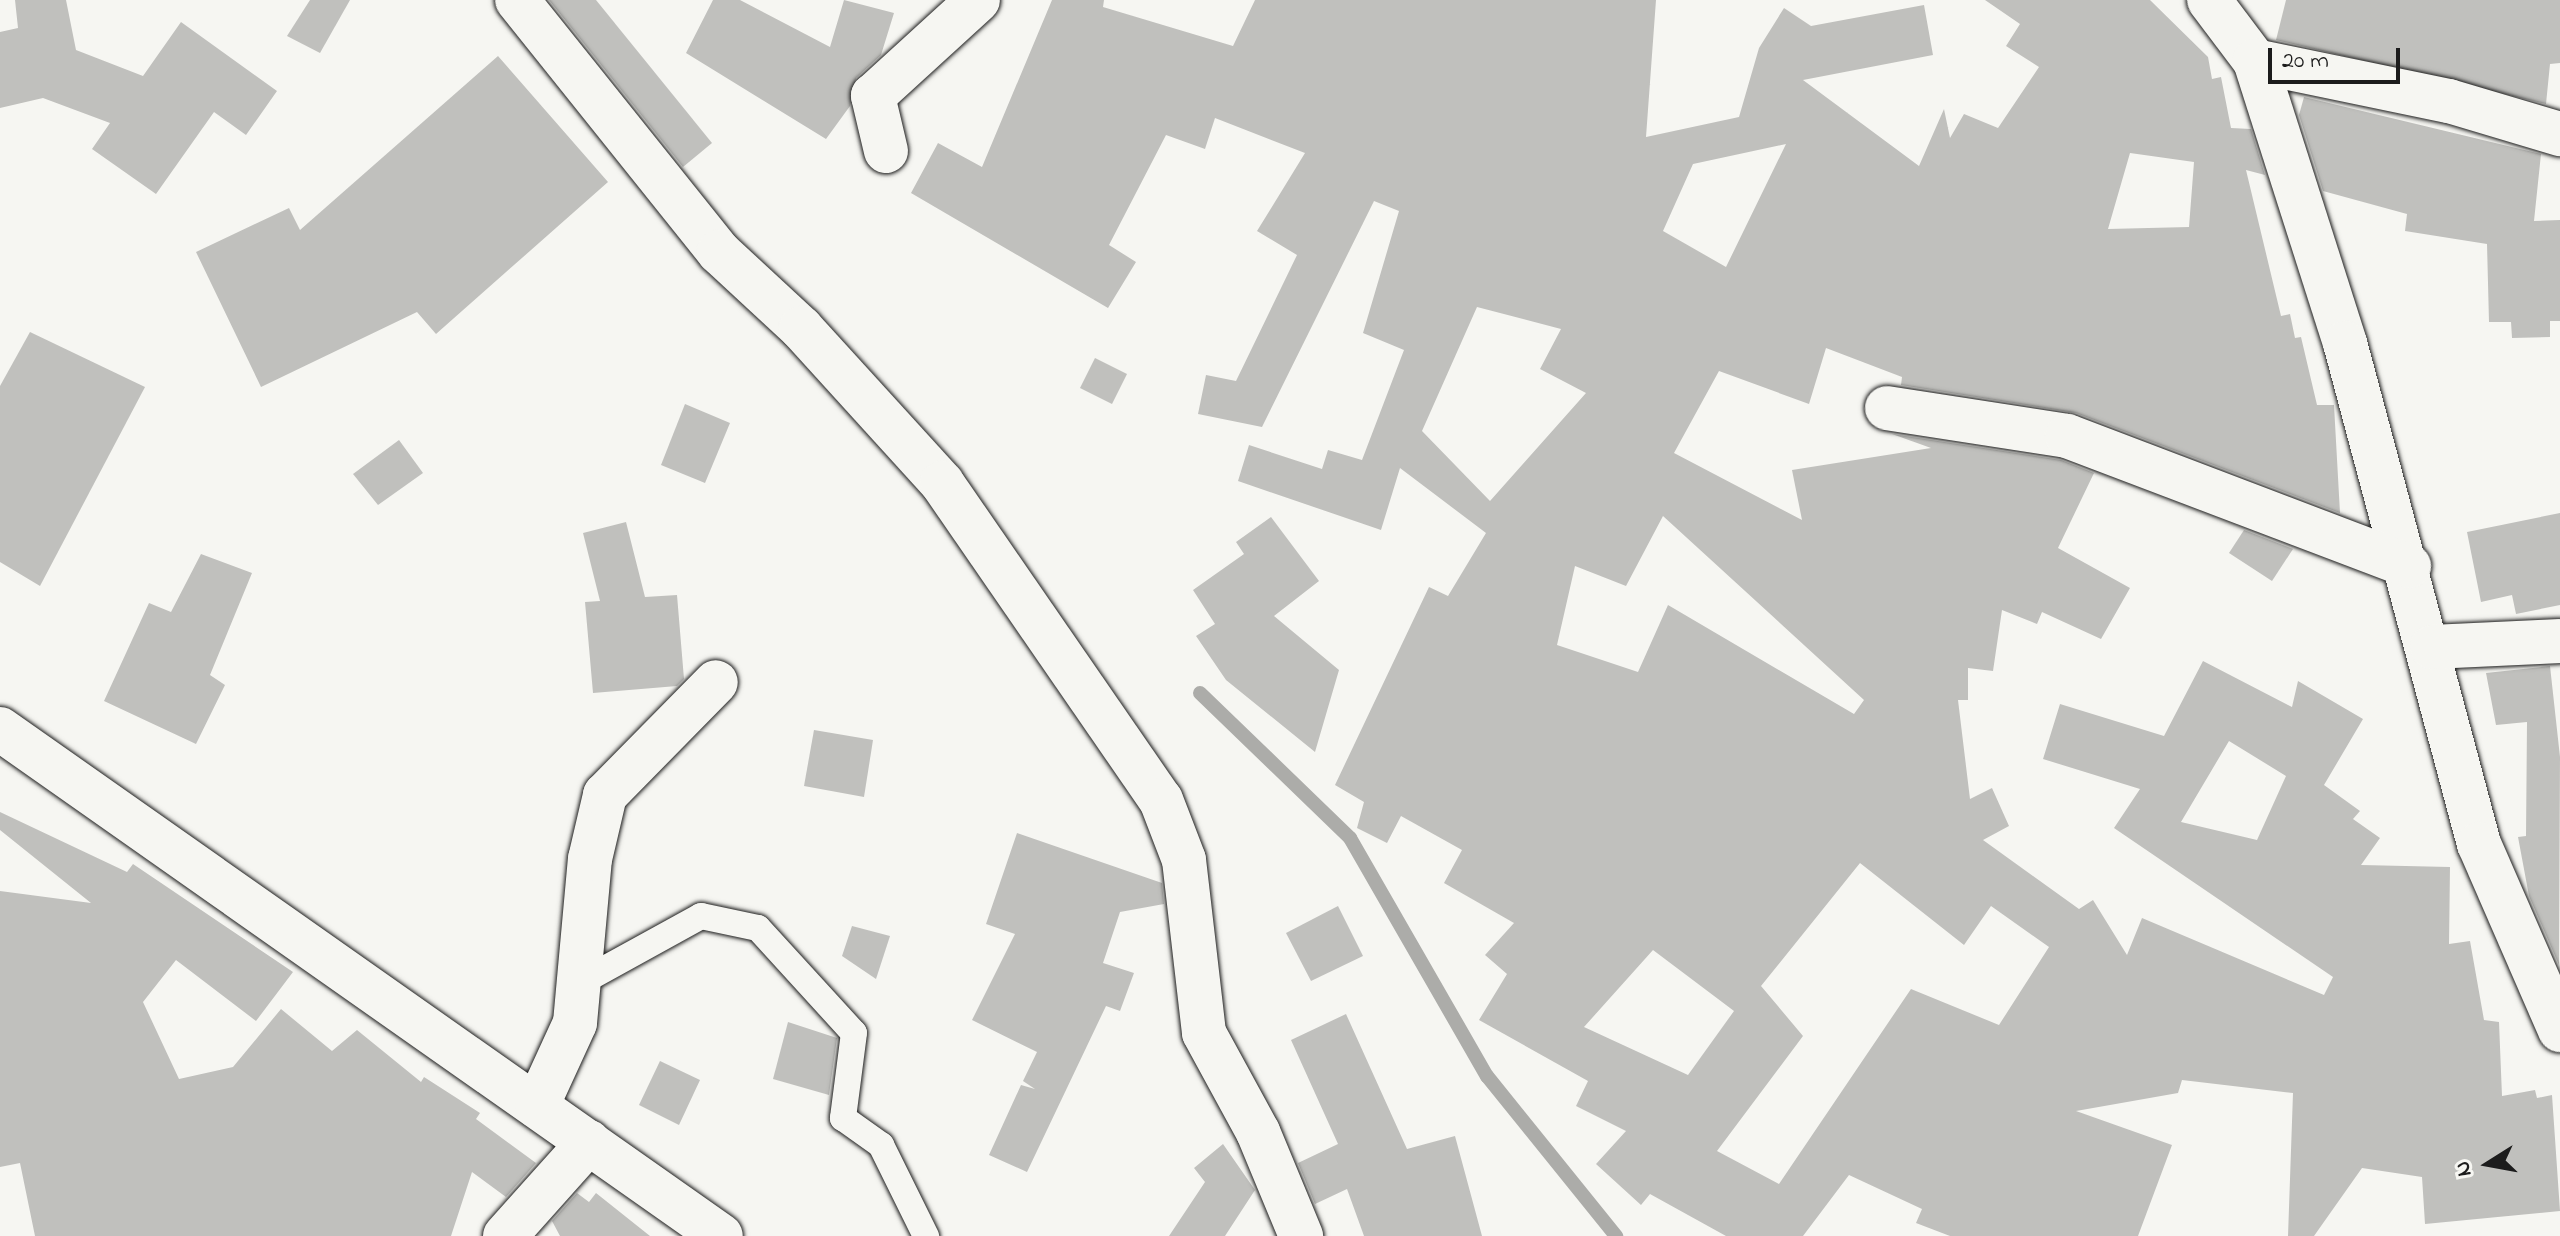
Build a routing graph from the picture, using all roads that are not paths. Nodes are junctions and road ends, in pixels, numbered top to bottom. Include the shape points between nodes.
1 (517, 0) edge
2 (978, 0) edge
3 (2209, 0) edge
4 (2255, 61) junction
5 (2560, 134) edge
6 (886, 151) dead end
7 (1887, 408) dead end
8 (2409, 566) junction
9 (2560, 641) edge
10 (2432, 647) junction
11 (716, 682) dead end
12 (0, 729) edge
13 (583, 981) junction
14 (2560, 1030) edge
15 (537, 1106) junction
16 (589, 1142) junction
17 (505, 1236) edge
18 (721, 1236) edge
19 (926, 1236) edge
20 (1301, 1236) edge

1 - 20 street via 709,240 942,483 1161,800 1184,860 1204,1033 1258,1132
2 - 6 street via 873,96
3 - 4 street
4 - 5 street via 2449,101
4 - 8 street
7 - 8 street via 2067,436
8 - 10 street
9 - 10 street
10 - 14 street via 2479,844
11 - 13 street via 605,795 590,859
12 - 15 street
13 - 15 street via 575,1023
13 - 19 lane via 701,916 758,928 854,1033 843,1118 881,1145
15 - 16 street
16 - 17 street
16 - 18 street

